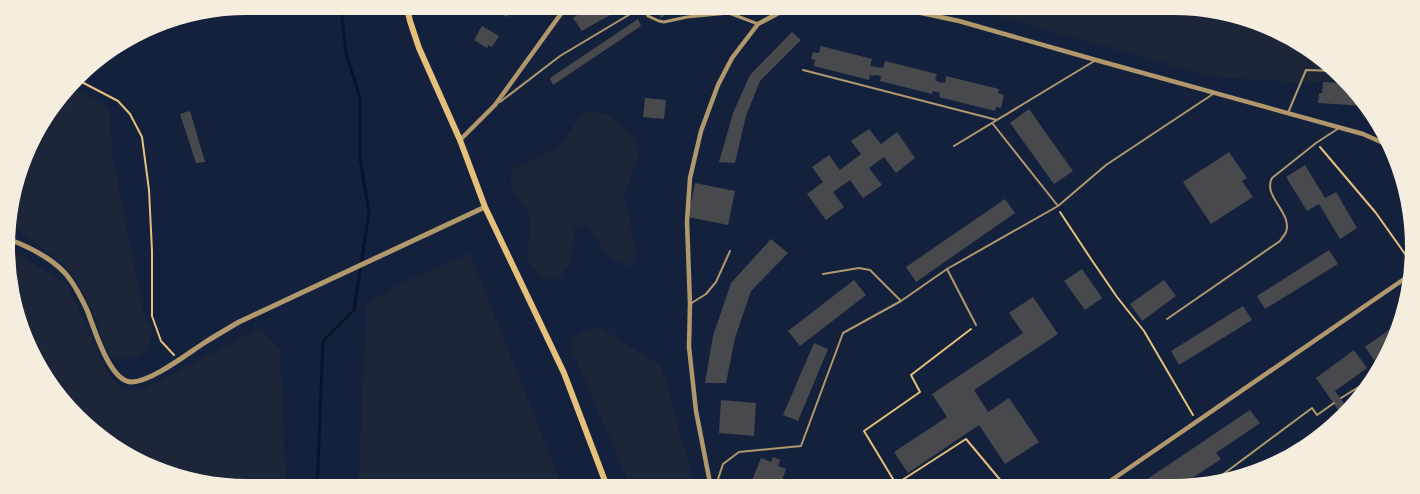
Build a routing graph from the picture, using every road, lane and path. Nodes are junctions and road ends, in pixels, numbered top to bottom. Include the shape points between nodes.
1 (409, 15) edge
2 (560, 15) edge
3 (629, 15) edge
4 (647, 15) edge
5 (708, 15) edge
6 (734, 15) edge
7 (776, 15) edge
8 (931, 15) edge
9 (759, 24) junction
10 (1096, 60) junction
11 (803, 70) dead end
12 (1323, 71) edge
13 (83, 83) edge
14 (1215, 93) junction
15 (495, 105) junction
16 (1288, 113) junction
17 (997, 120) junction
18 (992, 123) junction
19 (1339, 128) junction
20 (460, 140) junction
21 (1380, 141) edge
22 (1316, 143) junction
23 (954, 146) dead end
24 (1058, 206) junction
25 (485, 207) junction
26 (15, 241) edge
27 (729, 251) dead end
28 (1405, 254) edge
29 (947, 269) junction
30 (823, 274) dead end
31 (1403, 280) edge
32 (901, 301) junction
33 (690, 304) junction
34 (1167, 319) dead end
35 (976, 325) joint
36 (178, 359) junction
37 (1357, 388) edge
38 (1341, 398) dead end
39 (1334, 403) dead end
40 (1197, 421) junction
41 (1224, 473) edge
42 (604, 479) edge
43 (711, 479) edge
44 (717, 479) edge
45 (893, 479) edge
46 (904, 479) edge
47 (999, 479) edge
48 (1113, 479) edge

1 - 20 main road via 419,48
2 - 15 street
3 - 15 lane via 560,56
4 - 5 street via 664,22
6 - 9 street
7 - 9 street
8 - 10 street
9 - 33 street via 732,58 701,131 690,178 687,221
10 - 14 street
10 - 17 lane
11 - 17 lane
12 - 16 lane via 1305,70
13 - 36 path via 118,101 142,137 149,190 152,316 161,341
14 - 16 street
14 - 24 lane via 1106,165
15 - 20 street
16 - 19 street
17 - 18 lane
18 - 23 lane
18 - 24 lane
19 - 21 street
19 - 22 lane
20 - 25 main road
22 - 28 path
22 - 34 lane via 1270,181 1269,188 1287,226 1280,241
24 - 29 lane
24 - 40 path via 1090,260 1144,331
25 - 36 street via 239,322
25 - 42 main road via 564,373
26 - 36 street via 63,271 87,311 103,354 124,379 131,382 144,378
27 - 33 lane via 716,282
29 - 32 lane
29 - 35 lane
30 - 32 lane via 870,270
31 - 40 street
32 - 44 lane via 843,333 801,446 739,452 723,464
33 - 43 street via 695,400
35 - 45 path via 911,375 920,392 864,431
37 - 38 lane
39 - 41 lane via 1317,415 1312,408
40 - 48 street
46 - 47 path via 966,439

